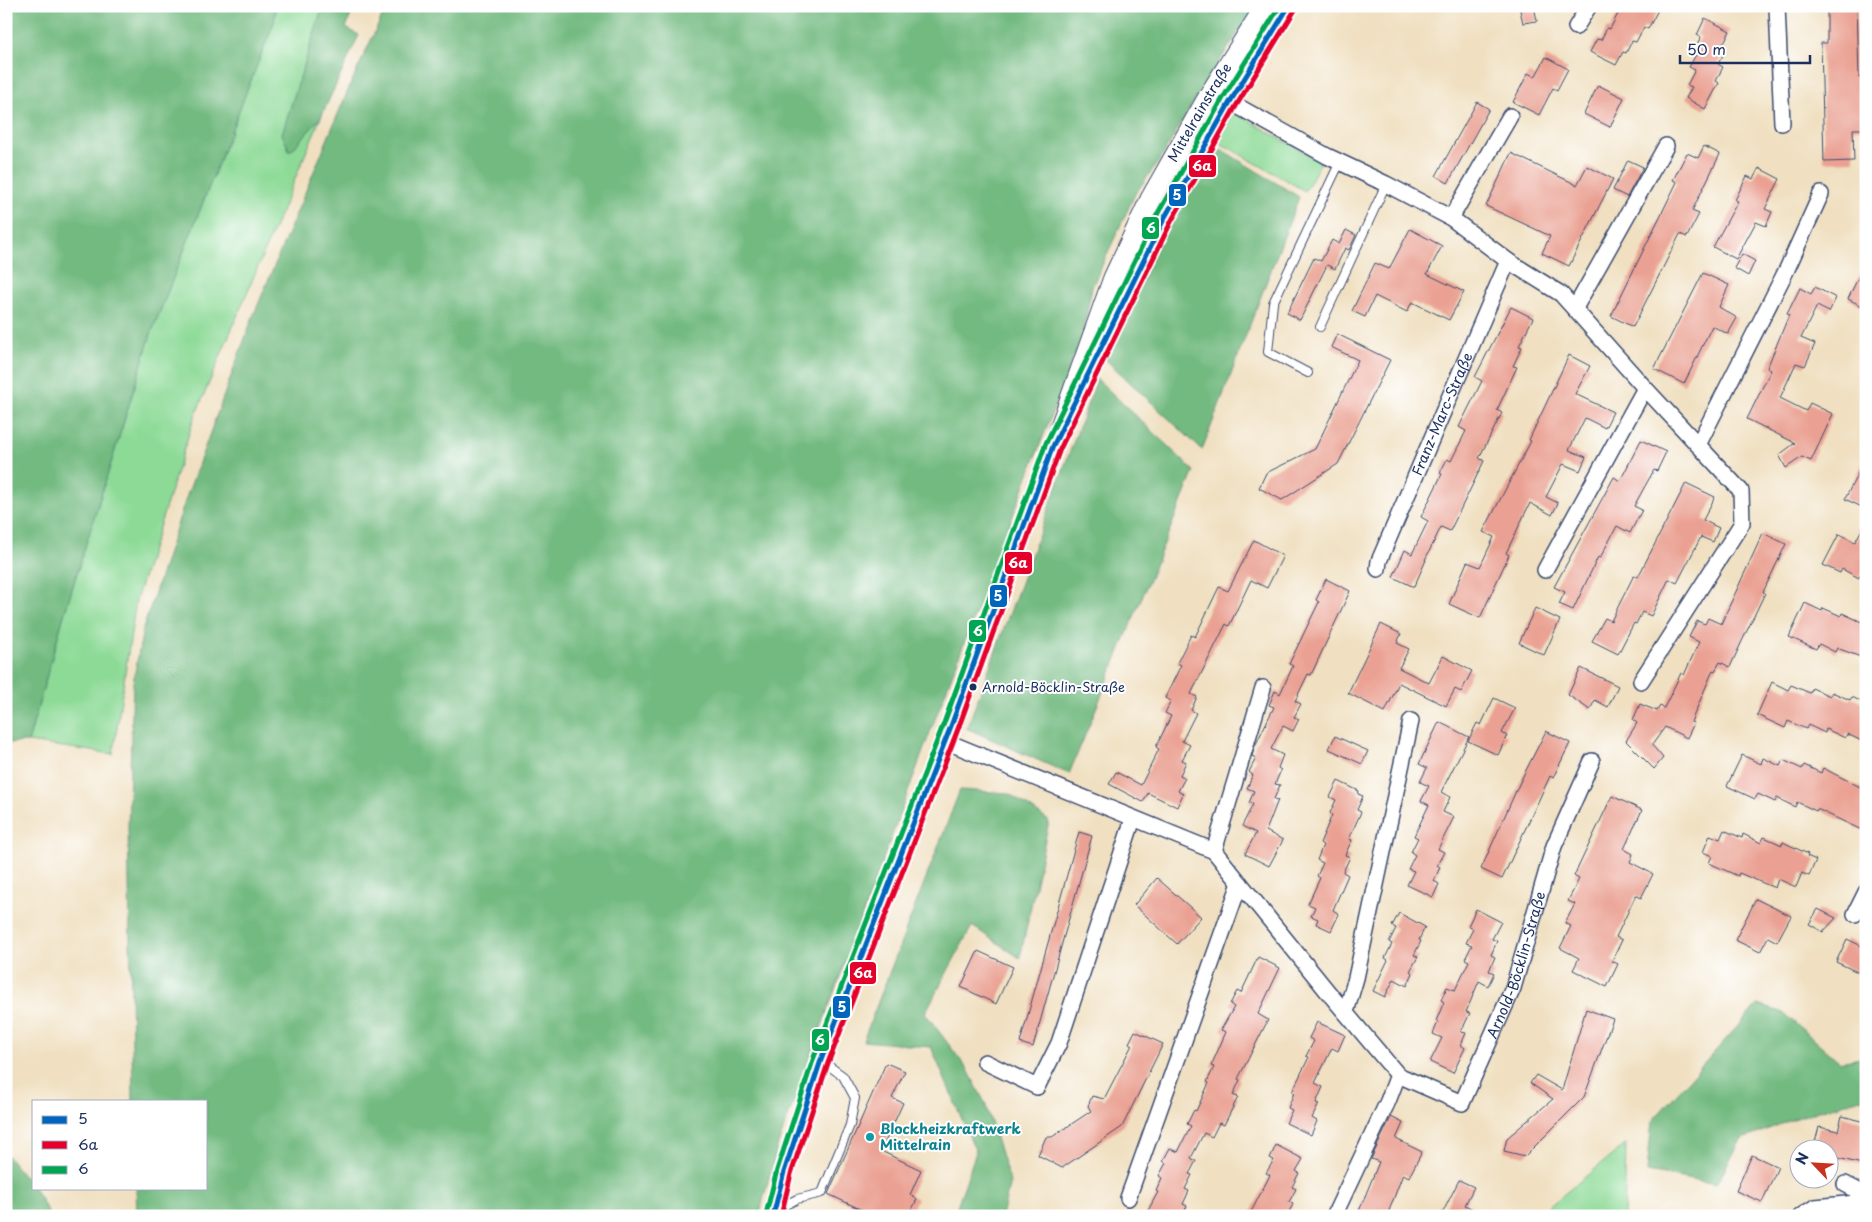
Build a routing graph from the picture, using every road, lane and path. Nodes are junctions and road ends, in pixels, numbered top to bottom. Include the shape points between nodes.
1 (1265, 6) edge
2 (1289, 6) edge
3 (1590, 6) edge
4 (1777, 6) edge
5 (1576, 27) dead end
6 (1210, 93) junction
7 (1230, 102) junction
8 (1510, 116) dead end
9 (1782, 123) dead end
10 (1666, 146) dead end
11 (1340, 162) junction
12 (1386, 184) junction
13 (1821, 194) dead end
14 (1451, 218) junction
15 (1508, 261) junction
16 (1575, 308) junction
17 (1320, 327) dead end
18 (1308, 373) dead end
19 (1645, 388) junction
20 (1698, 445) junction
21 (1054, 446) junction
22 (1378, 569) dead end
23 (1545, 570) dead end
24 (1641, 681) dead end
25 (1263, 688) dead end
26 (1411, 721) dead end
27 (945, 741) junction
28 (1592, 761) dead end
29 (1133, 819) junction
30 (1214, 851) junction
31 (1240, 883) junction
32 (1866, 892) edge
33 (1855, 914) dead end
34 (1346, 1012) junction
35 (821, 1060) junction
36 (985, 1062) dead end
37 (1398, 1075) junction
38 (1845, 1184) dead end
39 (1866, 1195) edge
40 (1128, 1198) dead end
41 (1866, 1202) edge
42 (774, 1213) edge
43 (1334, 1216) edge
44 (1801, 1216) edge

1 - 6 street, Mittelrainstraße
2 - 7 street, Mittelrainstraße
3 - 5 street
4 - 9 street
6 - 7 street
6 - 21 street, Mittelrainstraße via 1150,199 1113,278
7 - 11 street
7 - 21 street, Mittelrainstraße via 1165,217
8 - 14 street
10 - 16 street
11 - 12 street
11 - 18 lane via 1273,303 1268,352
12 - 14 street
12 - 17 lane
13 - 20 street
14 - 15 street
15 - 16 street via 1561,294
15 - 22 street, Franz-Marc-Straße via 1379,560
16 - 19 street
19 - 20 street
19 - 23 street
20 - 24 street via 1741,491 1742,523
21 - 27 street, Mittelrainstraße
25 - 30 street
26 - 34 street
27 - 29 street, Arnold-Böcklin-Straße
27 - 35 street, Mittelrainstraße
28 - 37 street, Arnold-Böcklin-Straße via 1554,846 1513,988 1462,1103
29 - 30 street, Arnold-Böcklin-Straße
29 - 36 street via 1058,1044 1037,1087
30 - 31 street, Arnold-Böcklin-Straße
31 - 34 street, Arnold-Böcklin-Straße
31 - 40 street
32 - 33 street
34 - 37 street, Arnold-Böcklin-Straße
35 - 42 street, Mittelrainstraße
35 - 42 lane via 843,1076 855,1098 850,1125 822,1193 797,1199
37 - 43 street
38 - 39 street
41 - 44 street via 1815,1207

